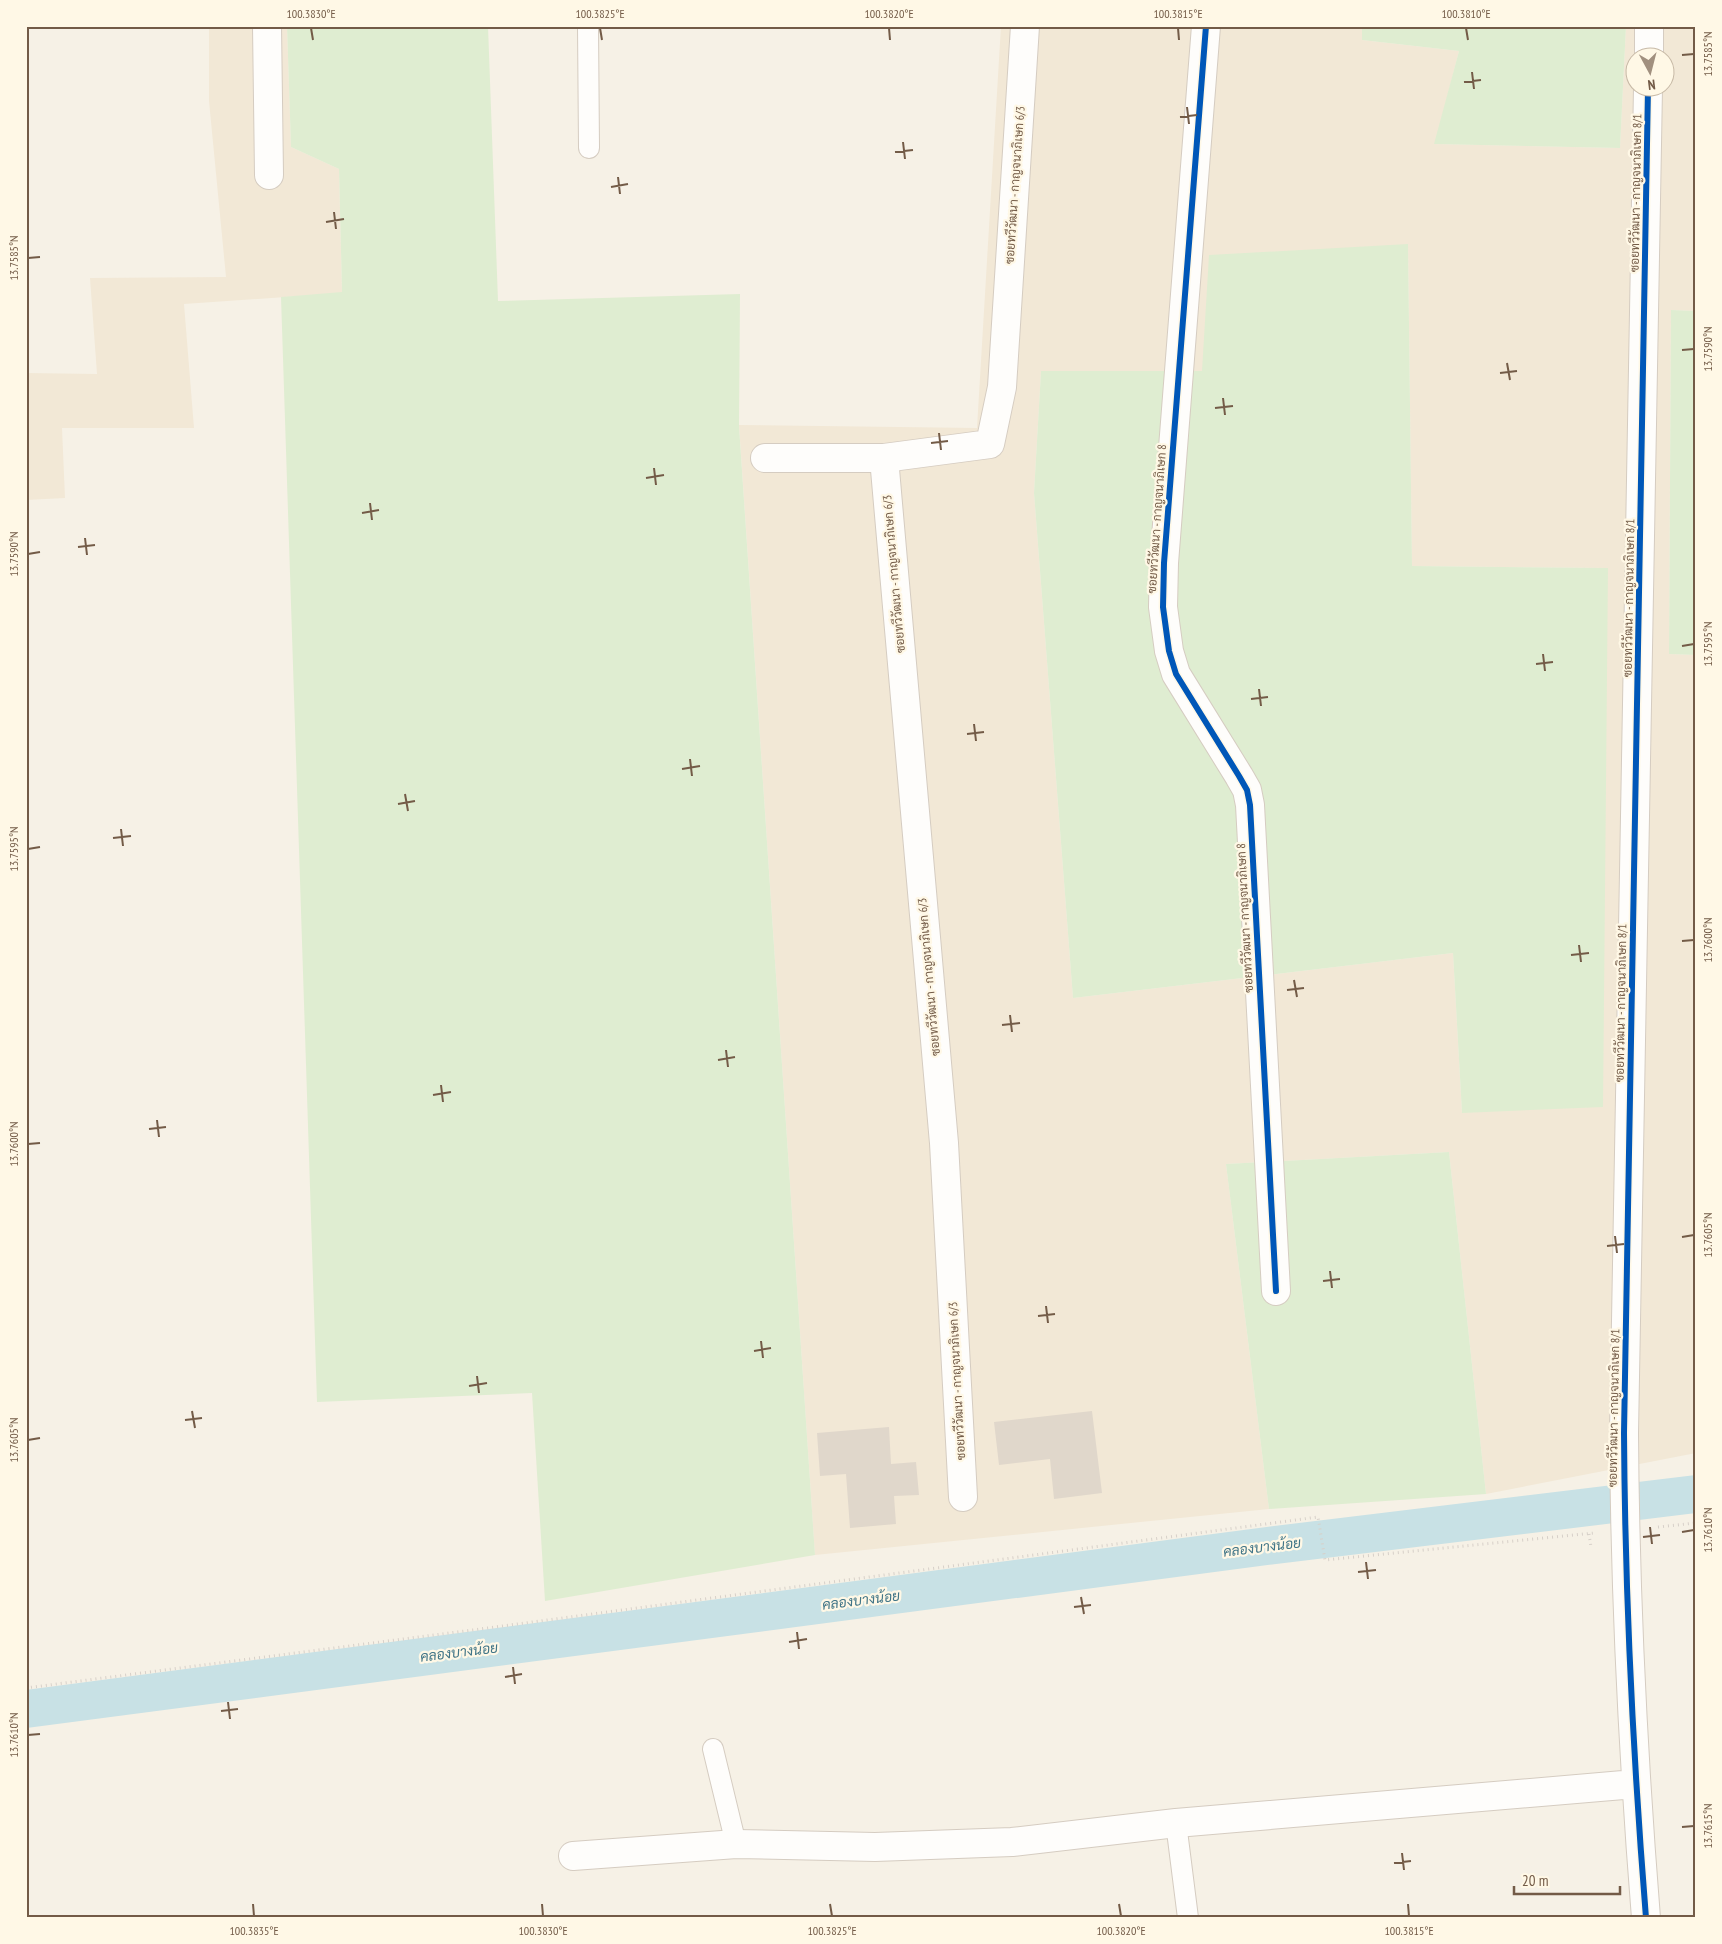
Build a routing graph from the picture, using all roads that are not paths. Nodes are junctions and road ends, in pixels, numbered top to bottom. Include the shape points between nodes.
1 (268, 26) edge
2 (588, 26) edge
3 (1025, 26) edge
4 (1206, 26) edge
5 (1649, 26) edge
6 (1649, 48) edge
7 (1648, 98) edge
8 (589, 148) dead end
9 (269, 175) dead end
10 (765, 458) dead end
11 (884, 458) junction
12 (1276, 1291) dead end
13 (963, 1497) dead end
14 (713, 1749) dead end
15 (1635, 1784) junction
16 (1176, 1823) junction
17 (736, 1844) junction
18 (573, 1856) dead end
19 (1188, 1918) edge
20 (1646, 1918) edge

1 - 9 street
2 - 8 lane
3 - 11 street, ซอยทวีวัฒนา - กาญจนาภิเษก 6/3 via 1002,387 990,444
4 - 12 street, ซอยทวีวัฒนา - กาญจนาภิเษก 8 via 1163,607 1176,674 1247,790 1250,805
5 - 6 street
7 - 15 street, ซอยทวีวัฒนา - กาญจนาภิเษก 8/1 via 1624,1433 1625,1558
10 - 11 street, ซอยทวีวัฒนา - กาญจนาภิเษก 6/3
11 - 13 street, ซอยทวีวัฒนา - กาญจนาภิเษก 6/3 via 944,1143
14 - 17 lane
15 - 16 street
15 - 20 street, ซอยทวีวัฒนา - กาญจนาภิเษก 8/1
16 - 17 street via 1012,1842 875,1847
16 - 19 lane
17 - 18 street

